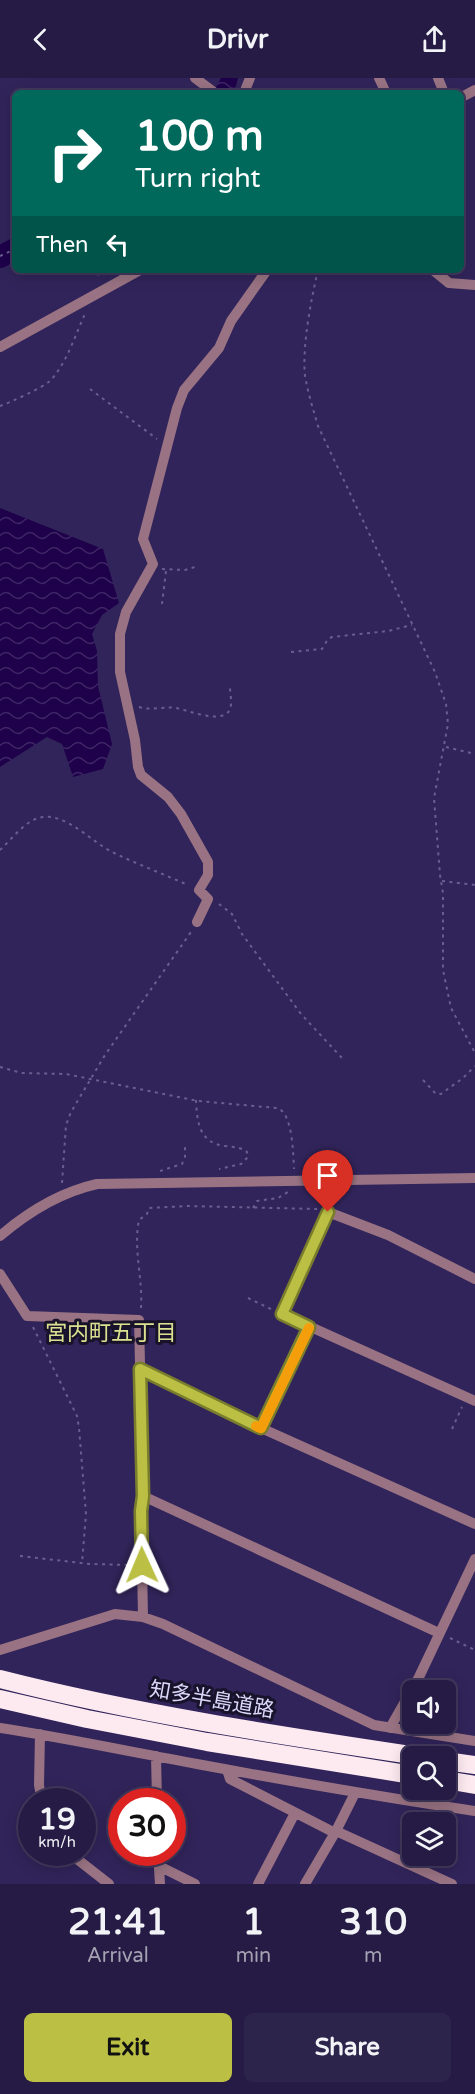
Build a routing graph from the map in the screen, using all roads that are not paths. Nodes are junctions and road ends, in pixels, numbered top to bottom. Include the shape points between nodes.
1 (195, 78) edge
2 (210, 90) edge
3 (134, 273) edge
4 (265, 273) edge
5 (437, 273) edge
6 (475, 285) edge
7 (0, 347) edge
8 (197, 922) road end
9 (475, 1178) edge
10 (0, 1236) edge
11 (0, 1274) edge
12 (475, 1279) edge
13 (309, 1327) junction
14 (140, 1369) junction
15 (471, 1399) edge
16 (261, 1428) junction
17 (143, 1496) junction
18 (475, 1524) edge
19 (475, 1559) edge
20 (143, 1617) junction
21 (439, 1633) junction
22 (0, 1650) edge
23 (0, 1678) edge
24 (0, 1699) edge
25 (0, 1728) edge
26 (390, 1728) junction
27 (40, 1734) junction
28 (475, 1741) edge
29 (402, 1753) edge
30 (156, 1756) junction
31 (456, 1762) edge
32 (475, 1765) edge
33 (227, 1770) junction
34 (402, 1773) edge
35 (456, 1782) edge
36 (475, 1785) edge
37 (40, 1788) edge
38 (157, 1788) edge
39 (355, 1793) junction
40 (475, 1811) edge
41 (295, 1813) junction
42 (335, 1832) junction
43 (86, 1866) edge
44 (159, 1866) joint
45 (109, 1884) edge
46 (159, 1884) edge
47 (195, 1884) edge
48 (258, 1884) edge
49 (306, 1884) edge
50 (452, 1884) edge

1 - 2 street
3 - 7 street
4 - 8 street via 231,321 219,348 184,390 143,539 153,564 126,612 120,634 120,672 141,775 168,797 208,862 208,875 199,890 208,900
5 - 6 street via 449,283
9 - 10 street via 97,1184 61,1194
11 - 14 street via 27,1316 139,1320
12 - 13 street via 388,1235 328,1212 282,1314
13 - 15 street
13 - 16 street
14 - 16 street
14 - 17 street
16 - 18 street
17 - 20 street
17 - 21 street
19 - 21 street
20 - 22 street via 115,1614
20 - 26 street via 374,1725
21 - 26 street
23 - 29 highway, 知多半島道路 via 204,1722
24 - 34 highway, 知多半島道路 via 207,1742
25 - 27 street
26 - 28 street
27 - 30 street
27 - 37 street
30 - 33 street
30 - 38 street
31 - 32 highway
33 - 39 street
33 - 41 street via 230,1779
35 - 36 highway
39 - 40 street
39 - 42 street
41 - 42 street
41 - 48 street
42 - 49 street
42 - 50 street
43 - 45 street
44 - 46 street
44 - 47 street

